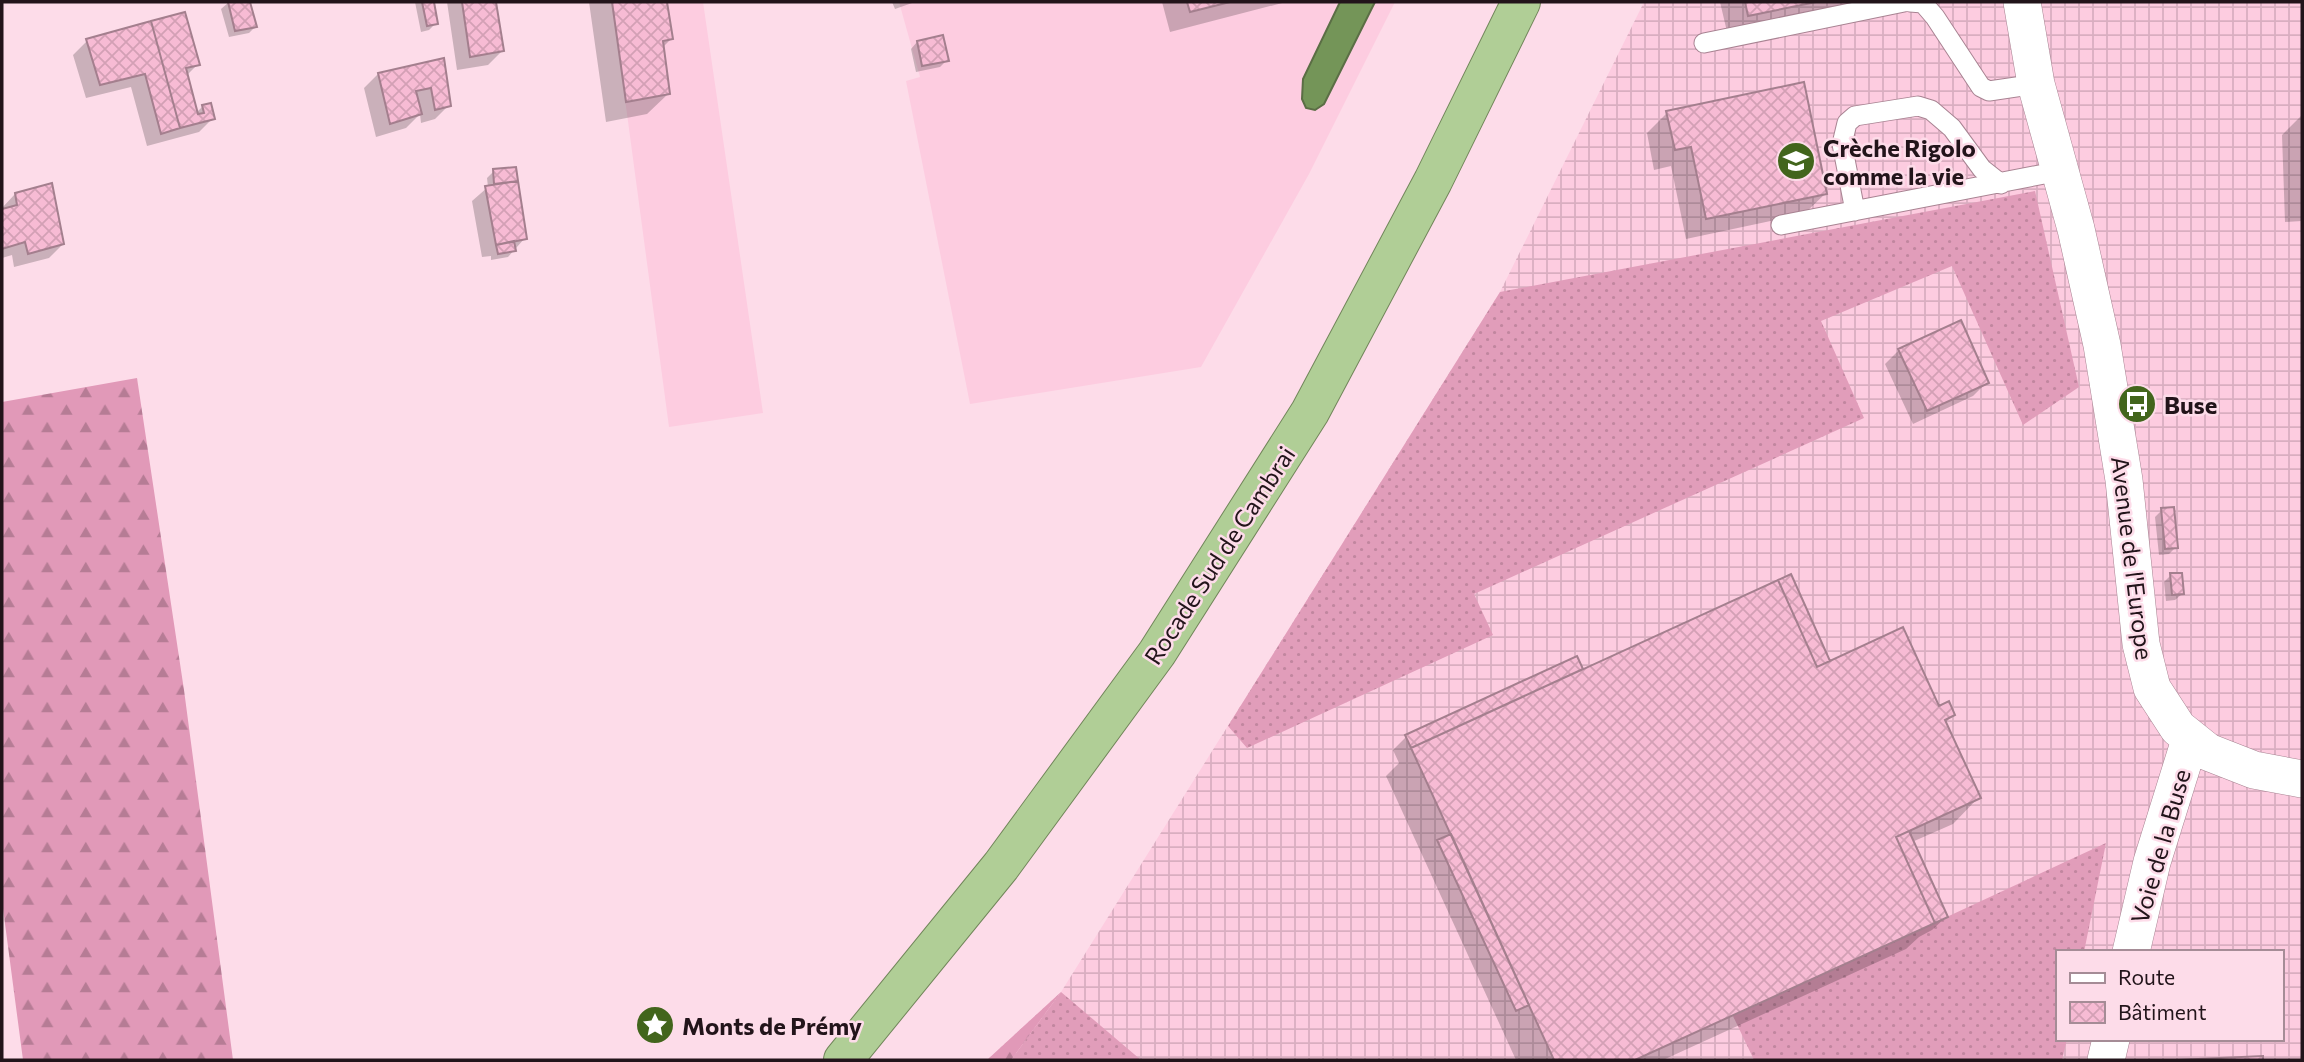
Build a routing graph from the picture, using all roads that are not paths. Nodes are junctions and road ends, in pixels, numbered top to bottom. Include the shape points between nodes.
1 (1521, 2) edge
2 (1904, 2) edge
3 (1910, 2) edge
4 (1999, 2) edge
5 (2022, 2) edge
6 (1704, 43) dead end
7 (2036, 84) junction
8 (2060, 171) junction
9 (2001, 184) junction
10 (1856, 211) junction
11 (1781, 225) dead end
12 (2190, 740) junction
13 (2302, 779) edge
14 (2132, 950) edge
15 (2111, 1041) edge
16 (843, 1060) edge
17 (2106, 1060) edge

1 - 16 highway, Rocade Sud de Cambrai via 1433,181 1310,412 1157,653 1001,866
2 - 6 lane
3 - 7 lane via 1923,3 1935,17 1981,87 1989,91
4 - 7 street, Avenue de l'Europe
5 - 7 street, Avenue de l'Europe
7 - 8 street, Avenue de l'Europe
8 - 9 lane
8 - 12 street, Avenue de l'Europe via 2114,410 2145,665 2152,688
9 - 10 lane
9 - 10 lane via 1931,110 1918,106 1855,116 1847,123 1842,144
10 - 11 lane
12 - 13 street, Avenue de l'Europe via 2207,752 2254,770
12 - 14 street, Voie de la Buse via 2152,862
15 - 17 street

